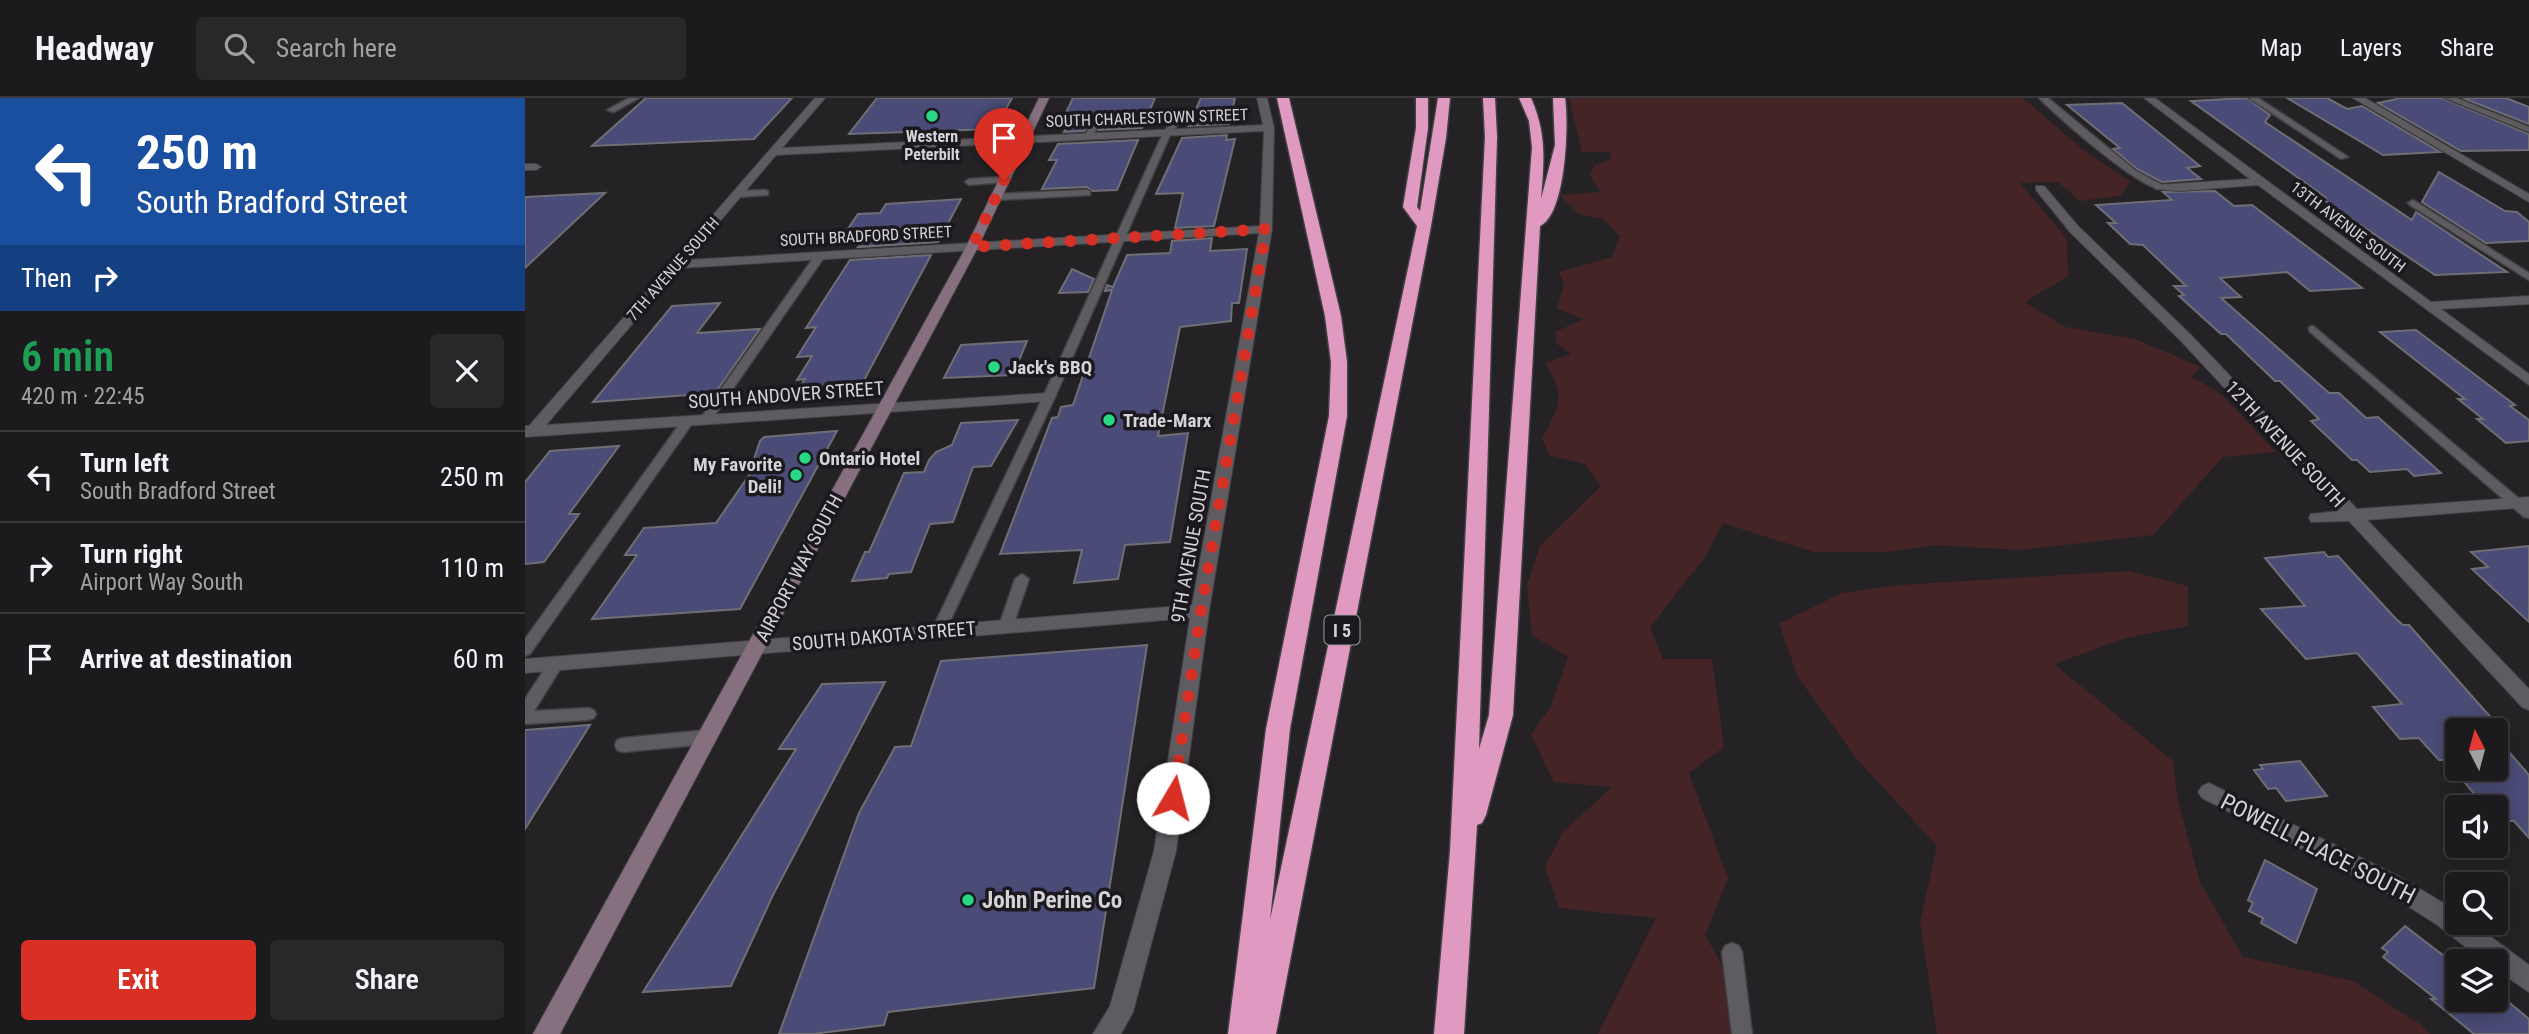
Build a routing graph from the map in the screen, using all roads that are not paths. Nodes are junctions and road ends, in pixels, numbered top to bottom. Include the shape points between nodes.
1 (635, 98) edge
2 (820, 98) edge
3 (1044, 98) edge
4 (1262, 98) edge
5 (1283, 98) edge
6 (1422, 98) edge
7 (1444, 98) edge
8 (1489, 98) edge
9 (1524, 98) edge
10 (1559, 98) edge
11 (2043, 98) edge
12 (2149, 98) edge
13 (2253, 98) edge
14 (2358, 98) edge
15 (2449, 98) edge
16 (611, 110) dead end
17 (1182, 114) dead end
18 (1097, 118) dead end
19 (1269, 128) junction
20 (2529, 130) edge
21 (1167, 133) junction
22 (1089, 136) junction
23 (1024, 139) junction
24 (776, 152) junction
25 (2344, 157) dead end
26 (1004, 180) junction
27 (2260, 181) junction
28 (969, 182) dead end
29 (2159, 187) joint
30 (2040, 188) dead end
31 (765, 192) dead end
32 (1087, 193) dead end
33 (739, 194) junction
34 (996, 197) junction
35 (2529, 199) edge
36 (2413, 203) dead end
37 (1424, 226) junction
38 (1266, 229) junction
39 (1534, 233) junction
40 (1121, 238) junction
41 (972, 247) junction
42 (820, 256) junction
43 (677, 264) junction
44 (2529, 277) edge
45 (2529, 300) edge
46 (2429, 306) junction
47 (2313, 329) dead end
48 (2529, 381) edge
49 (1049, 397) junction
50 (885, 407) junction
51 (706, 419) junction
52 (688, 421) junction
53 (528, 434) edge
54 (2525, 507) edge
55 (2352, 516) junction
56 (2317, 519) dead end
57 (1023, 579) dead end
58 (1201, 611) junction
59 (1006, 626) junction
60 (938, 632) junction
61 (756, 647) junction
62 (525, 650) edge
63 (557, 663) junction
64 (525, 666) edge
65 (2529, 702) edge
66 (525, 712) edge
67 (588, 714) dead end
68 (525, 718) edge
69 (707, 737) junction
70 (623, 745) dead end
71 (2209, 792) dead end
72 (1463, 851) junction
73 (1732, 952) dead end
74 (2529, 980) edge
75 (546, 1034) edge
76 (1106, 1034) edge
77 (1243, 1034) edge
78 (1261, 1034) edge
79 (1449, 1034) edge
80 (1742, 1034) edge

1 - 16 lane
2 - 24 street, 7TH AVENUE SOUTH
3 - 23 main road, AIRPORT WAY SOUTH
4 - 19 street, 9TH AVENUE SOUTH
5 - 77 highway via 1333,316 1339,362 1338,416 1278,729
6 - 37 highway via 1410,207
7 - 37 highway, I 5
8 - 72 highway via 1492,137
9 - 39 highway via 1535,121 1538,147
10 - 39 highway via 1560,148 1546,208
11 - 29 lane via 2133,173
12 - 27 street, 13TH AVENUE SOUTH
13 - 25 lane
14 - 35 street
15 - 20 lane
17 - 21 lane
18 - 22 lane
19 - 21 street, SOUTH CHARLESTOWN STREET
19 - 38 street, 9TH AVENUE SOUTH
21 - 22 street, SOUTH CHARLESTOWN STREET
21 - 40 lane
22 - 23 street, SOUTH CHARLESTOWN STREET
23 - 24 street, SOUTH CHARLESTOWN STREET
23 - 26 main road, AIRPORT WAY SOUTH
24 - 33 street, 7TH AVENUE SOUTH
26 - 28 lane
26 - 34 main road, AIRPORT WAY SOUTH
27 - 29 street
27 - 46 street, 13TH AVENUE SOUTH
30 - 55 street, 12TH AVENUE SOUTH via 2074,229 2185,337
31 - 33 lane
32 - 34 lane
33 - 43 street, 7TH AVENUE SOUTH
34 - 41 main road, AIRPORT WAY SOUTH
36 - 44 lane
37 - 78 highway, I 5
38 - 40 street, SOUTH BRADFORD STREET
38 - 58 street, 9TH AVENUE SOUTH
39 - 72 highway via 1519,400 1501,715
40 - 41 street, SOUTH BRADFORD STREET
40 - 49 lane
41 - 42 street, SOUTH BRADFORD STREET
41 - 50 main road, AIRPORT WAY SOUTH
42 - 43 street, SOUTH BRADFORD STREET
42 - 51 lane
43 - 53 street, 7TH AVENUE SOUTH
45 - 46 street
46 - 48 street, 13TH AVENUE SOUTH
47 - 54 lane
49 - 50 street, SOUTH ANDOVER STREET
49 - 60 lane
50 - 51 street, SOUTH ANDOVER STREET
50 - 61 main road, AIRPORT WAY SOUTH
51 - 52 street, SOUTH ANDOVER STREET
52 - 53 street, SOUTH ANDOVER STREET
52 - 62 lane
54 - 55 street
55 - 56 street
55 - 65 street, 12TH AVENUE SOUTH
57 - 59 lane
58 - 59 street, SOUTH DAKOTA STREET
58 - 76 street, 9TH AVENUE SOUTH via 1165,851 1121,1012
59 - 60 street, SOUTH DAKOTA STREET
60 - 61 street, SOUTH DAKOTA STREET
61 - 63 street, SOUTH DAKOTA STREET
61 - 69 main road, AIRPORT WAY SOUTH
63 - 64 street, SOUTH DAKOTA STREET
63 - 66 lane
67 - 68 lane
69 - 70 lane
69 - 75 main road, AIRPORT WAY SOUTH
71 - 74 street, POWELL PLACE SOUTH via 2392,884 2444,916
72 - 79 highway
73 - 80 lane

